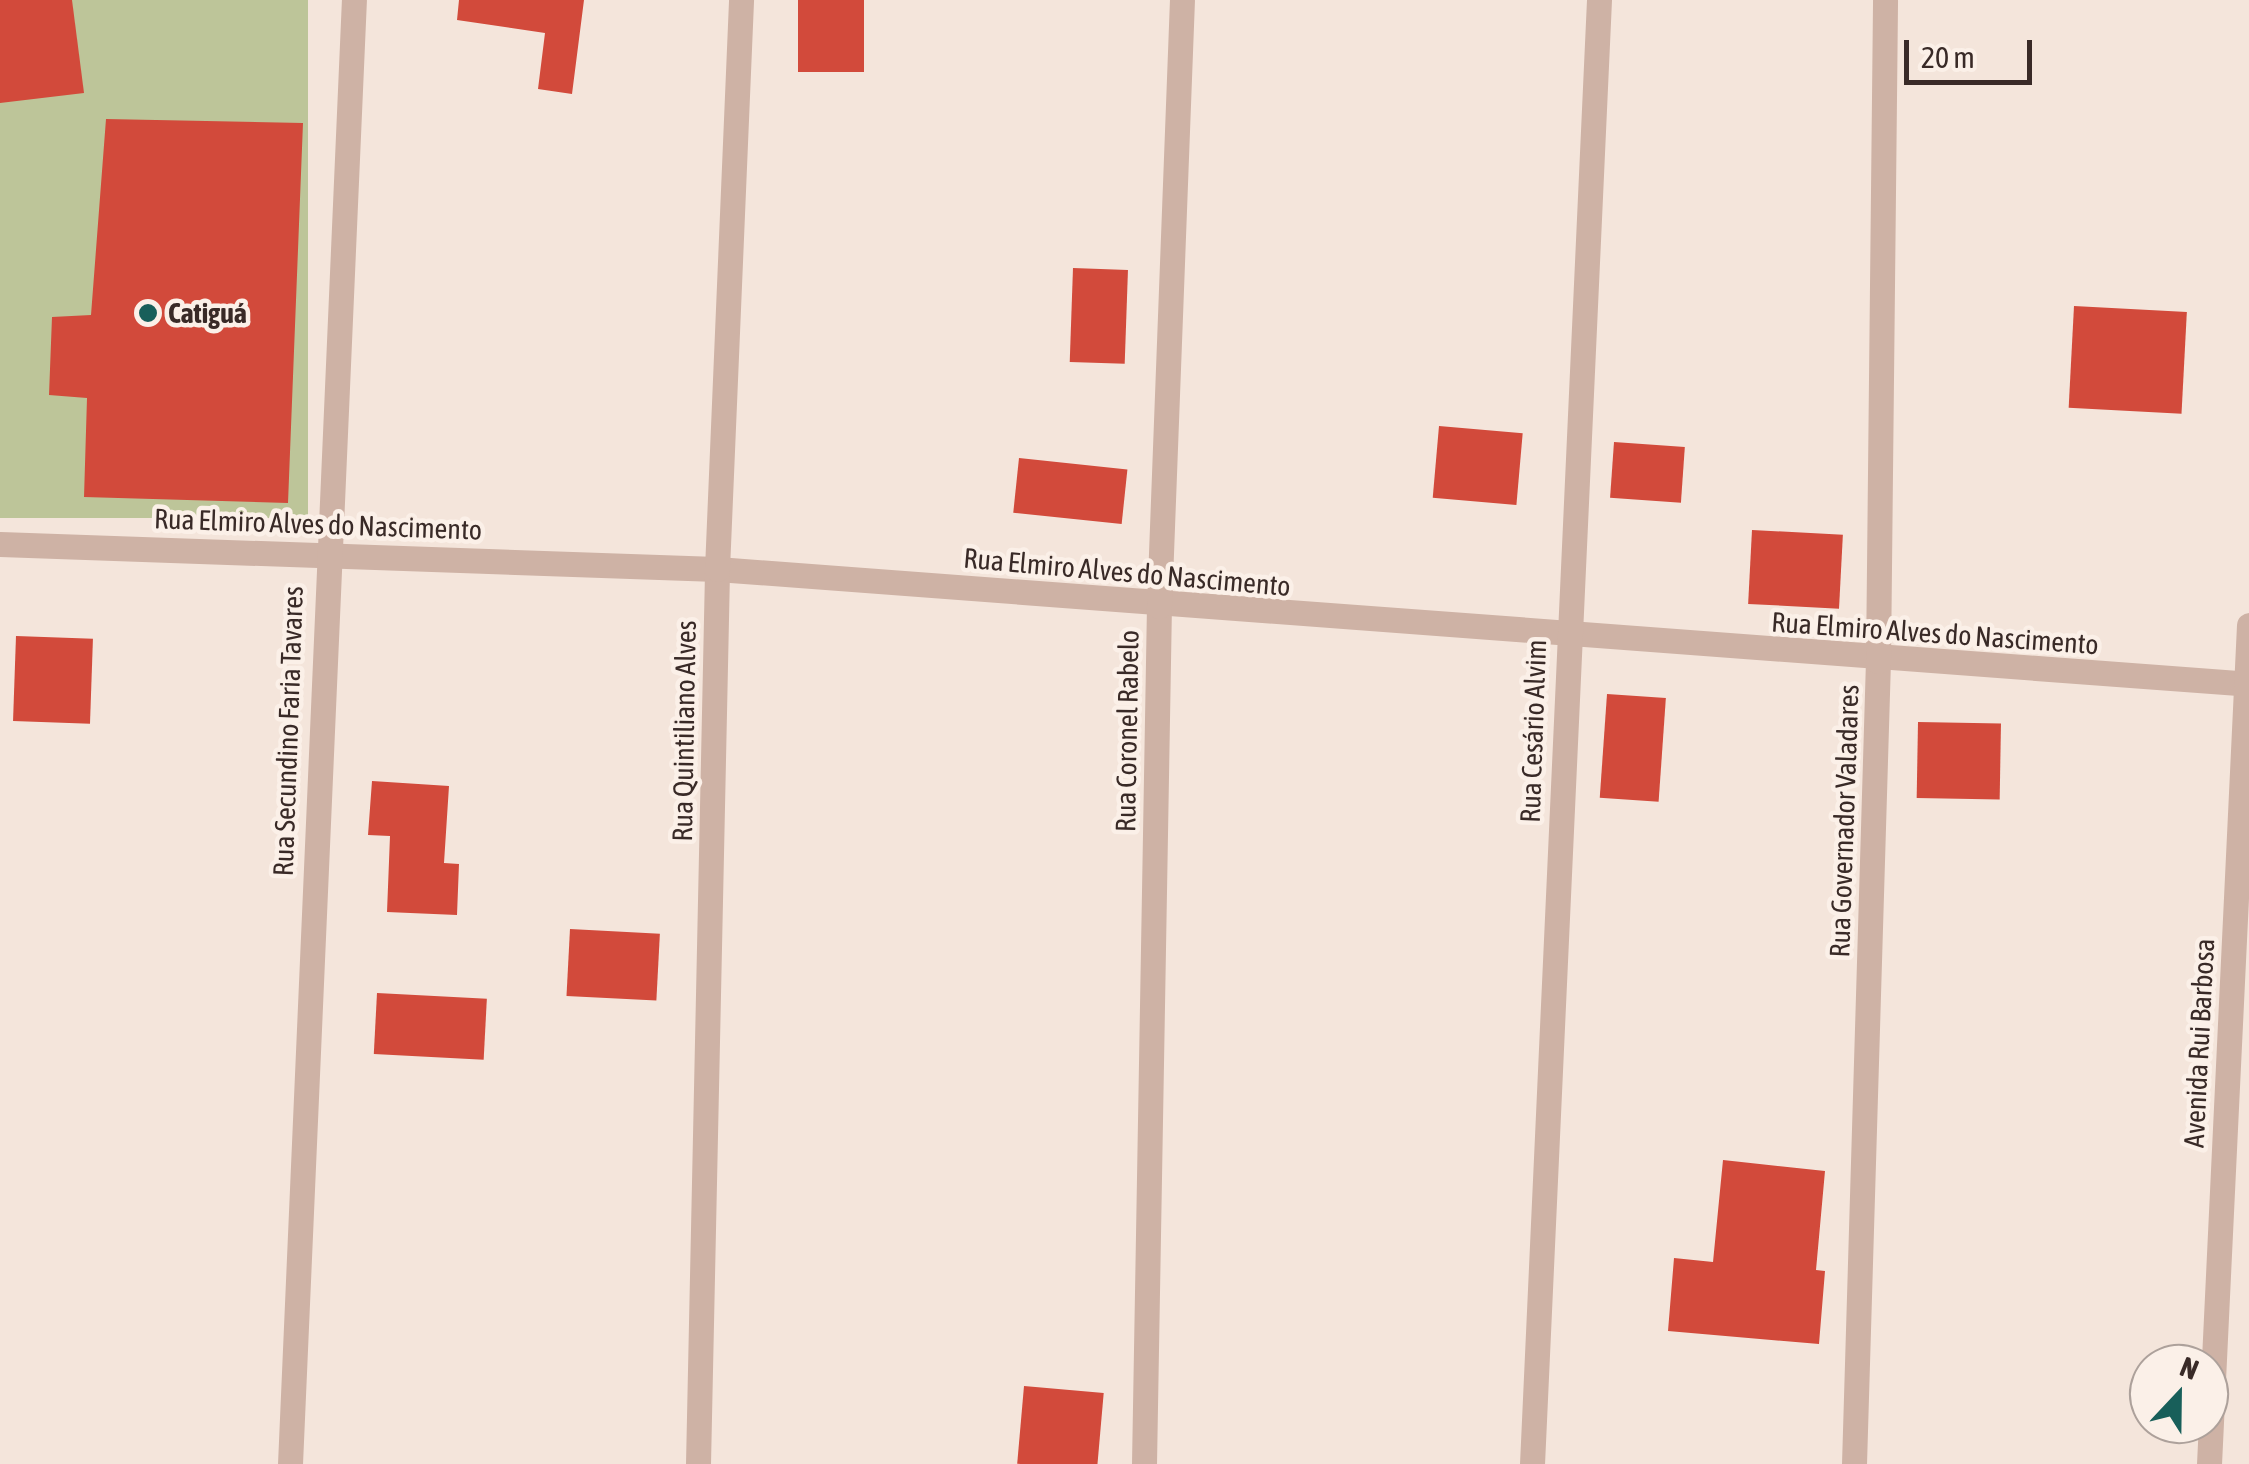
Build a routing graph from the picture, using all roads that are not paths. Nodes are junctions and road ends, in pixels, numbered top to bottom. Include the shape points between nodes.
1 (354, 0) edge
2 (741, 0) edge
3 (1182, 0) edge
4 (1599, 0) edge
5 (1885, 0) edge
6 (0, 544) edge
7 (325, 554) junction
8 (718, 569) junction
9 (1159, 606) junction
10 (2249, 625) edge
11 (1567, 635) junction
12 (1878, 660) junction
13 (2247, 684) edge
14 (290, 1464) edge
15 (698, 1464) edge
16 (1144, 1464) edge
17 (1532, 1464) edge
18 (1854, 1464) edge
19 (2208, 1464) edge

1 - 7 street, Rua Secundino Faria Tavares
2 - 8 street, Rua Quintiliano Alves
3 - 9 street, Rua Coronel Rabelo
4 - 11 street, Rua Cesário Alvim
5 - 12 street, Rua Governador Valadares
6 - 7 street, Rua Elmiro Alves do Nascimento
7 - 8 street, Rua Elmiro Alves do Nascimento
7 - 14 street, Rua Secundino Faria Tavares
8 - 9 street, Rua Elmiro Alves do Nascimento
8 - 15 street, Rua Quintiliano Alves
9 - 11 street, Rua Elmiro Alves do Nascimento
9 - 16 street, Rua Coronel Rabelo
10 - 13 street, Avenida Rui Barbosa
11 - 12 street, Rua Elmiro Alves do Nascimento
11 - 17 street, Rua Cesário Alvim
12 - 13 street, Rua Elmiro Alves do Nascimento
12 - 18 street, Rua Governador Valadares
13 - 19 street, Avenida Rui Barbosa

